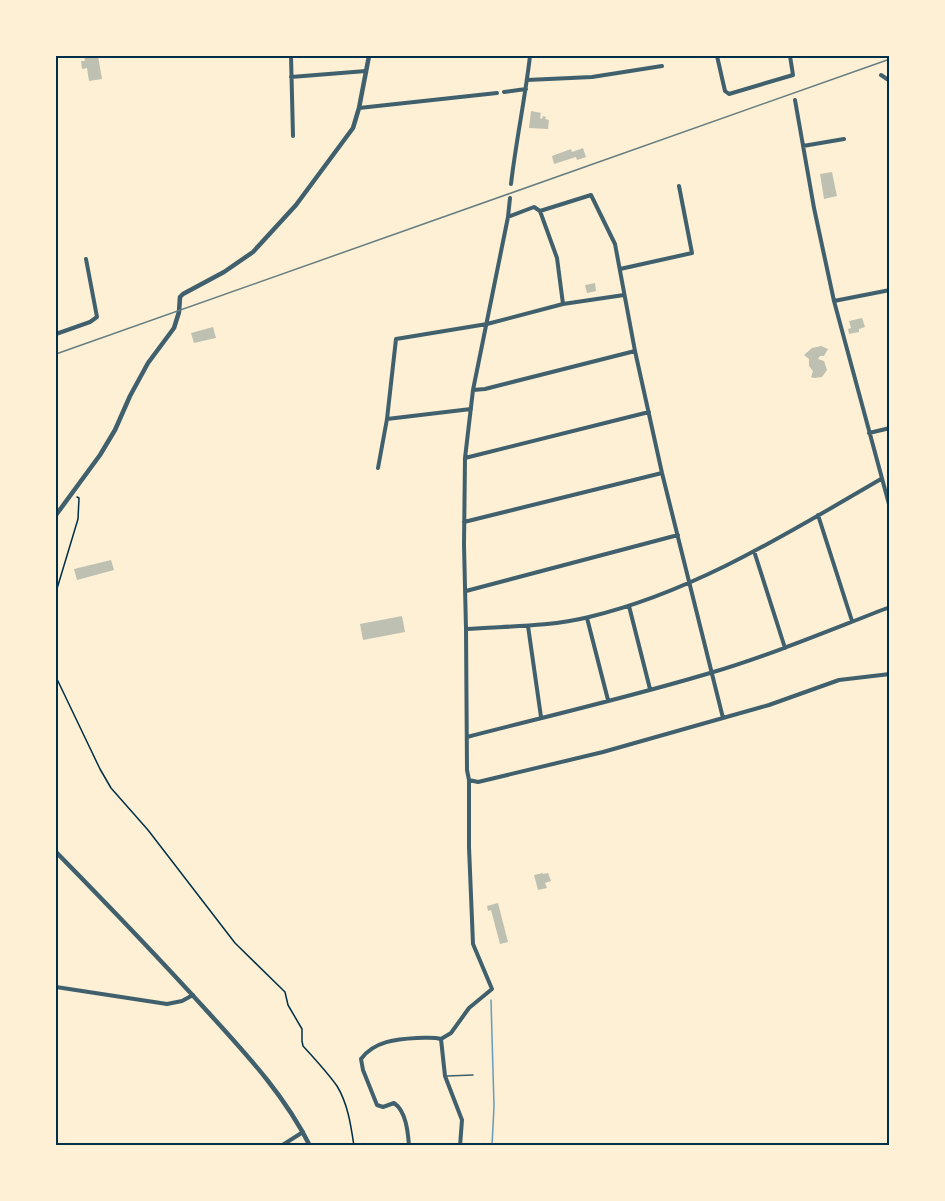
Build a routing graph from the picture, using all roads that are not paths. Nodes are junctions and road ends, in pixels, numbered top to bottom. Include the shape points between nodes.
1 (291, 56) edge
2 (369, 56) edge
3 (530, 56) edge
4 (717, 56) edge
5 (790, 56) edge
6 (662, 66) dead end
7 (366, 71) junction
8 (881, 75) dead end
9 (291, 77) junction
10 (527, 80) junction
11 (890, 81) edge
12 (526, 89) junction
13 (504, 92) dead end
14 (497, 93) dead end
15 (795, 100) dead end
16 (359, 108) junction
17 (293, 136) dead end
18 (844, 139) dead end
19 (803, 146) junction
20 (511, 184) dead end
21 (679, 186) dead end
22 (510, 198) dead end
23 (540, 211) junction
24 (508, 217) junction
25 (86, 259) dead end
26 (620, 269) junction
27 (890, 290) edge
28 (624, 295) junction
29 (834, 301) junction
30 (563, 304) junction
31 (487, 324) junction
32 (56, 334) edge
33 (635, 351) junction
34 (473, 390) junction
35 (471, 409) junction
36 (649, 411) junction
37 (387, 419) junction
38 (890, 428) edge
39 (869, 434) junction
40 (465, 458) junction
41 (378, 468) dead end
42 (662, 473) junction
43 (881, 479) junction
44 (890, 508) edge
45 (56, 515) edge
46 (818, 515) junction
47 (464, 522) junction
48 (678, 535) junction
49 (754, 551) junction
50 (689, 583) junction
51 (466, 591) junction
52 (629, 606) junction
53 (890, 607) edge
54 (586, 618) junction
55 (852, 621) junction
56 (528, 626) junction
57 (466, 630) junction
58 (785, 648) junction
59 (711, 672) junction
60 (890, 674) edge
61 (650, 690) junction
62 (608, 700) junction
63 (541, 717) junction
64 (723, 718) junction
65 (467, 737) junction
66 (469, 780) junction
67 (56, 852) edge
68 (56, 987) edge
69 (193, 995) junction
70 (441, 1039) junction
71 (473, 1075) dead end
72 (445, 1077) junction
73 (303, 1132) junction
74 (281, 1146) edge
75 (310, 1146) edge
76 (409, 1146) edge
77 (460, 1146) edge

1 - 9 street
2 - 7 street
3 - 10 street
4 - 5 street via 729,94 793,75
6 - 10 street via 592,77
7 - 9 street
7 - 16 street
8 - 11 street
9 - 17 street
10 - 12 street
12 - 13 street
12 - 20 street
14 - 16 street
15 - 19 street
16 - 45 street via 353,128 296,205 253,252 180,297 174,328 148,363 100,455
18 - 19 street
19 - 29 street
21 - 26 street via 692,253
22 - 24 street
23 - 24 street via 534,207
23 - 26 street via 591,195 615,244
23 - 30 street via 557,258
24 - 31 street
25 - 32 street via 97,317
26 - 28 street
27 - 29 street
28 - 30 street
28 - 33 street
29 - 39 street
30 - 31 street
31 - 34 street
31 - 37 street via 396,339
33 - 34 street
33 - 36 street
34 - 35 street
35 - 37 street
35 - 40 street
36 - 40 street
36 - 42 street
37 - 41 street
38 - 39 street
39 - 43 street
40 - 47 street
42 - 47 street
42 - 48 street
43 - 44 street
43 - 46 street
46 - 49 street
46 - 55 street
47 - 51 street
48 - 50 street
48 - 51 street
49 - 50 street
49 - 58 street
50 - 52 street
50 - 59 street
51 - 57 street
52 - 54 street
52 - 61 street
53 - 55 street
54 - 56 street
54 - 62 street
55 - 58 street
56 - 57 street
56 - 63 street
57 - 65 street
58 - 59 street
59 - 61 street
59 - 64 street
60 - 64 street via 839,680
61 - 62 street
62 - 63 street
63 - 65 street
64 - 66 street via 603,753 478,782
65 - 66 street
66 - 70 street via 473,944 492,989
67 - 69 street
68 - 69 street via 167,1004
69 - 73 street via 276,1089
70 - 72 street
70 - 76 street via 389,1041 361,1059 377,1105 395,1104 401,1111
71 - 72 lane
72 - 77 street via 461,1117
73 - 74 street
73 - 75 street

